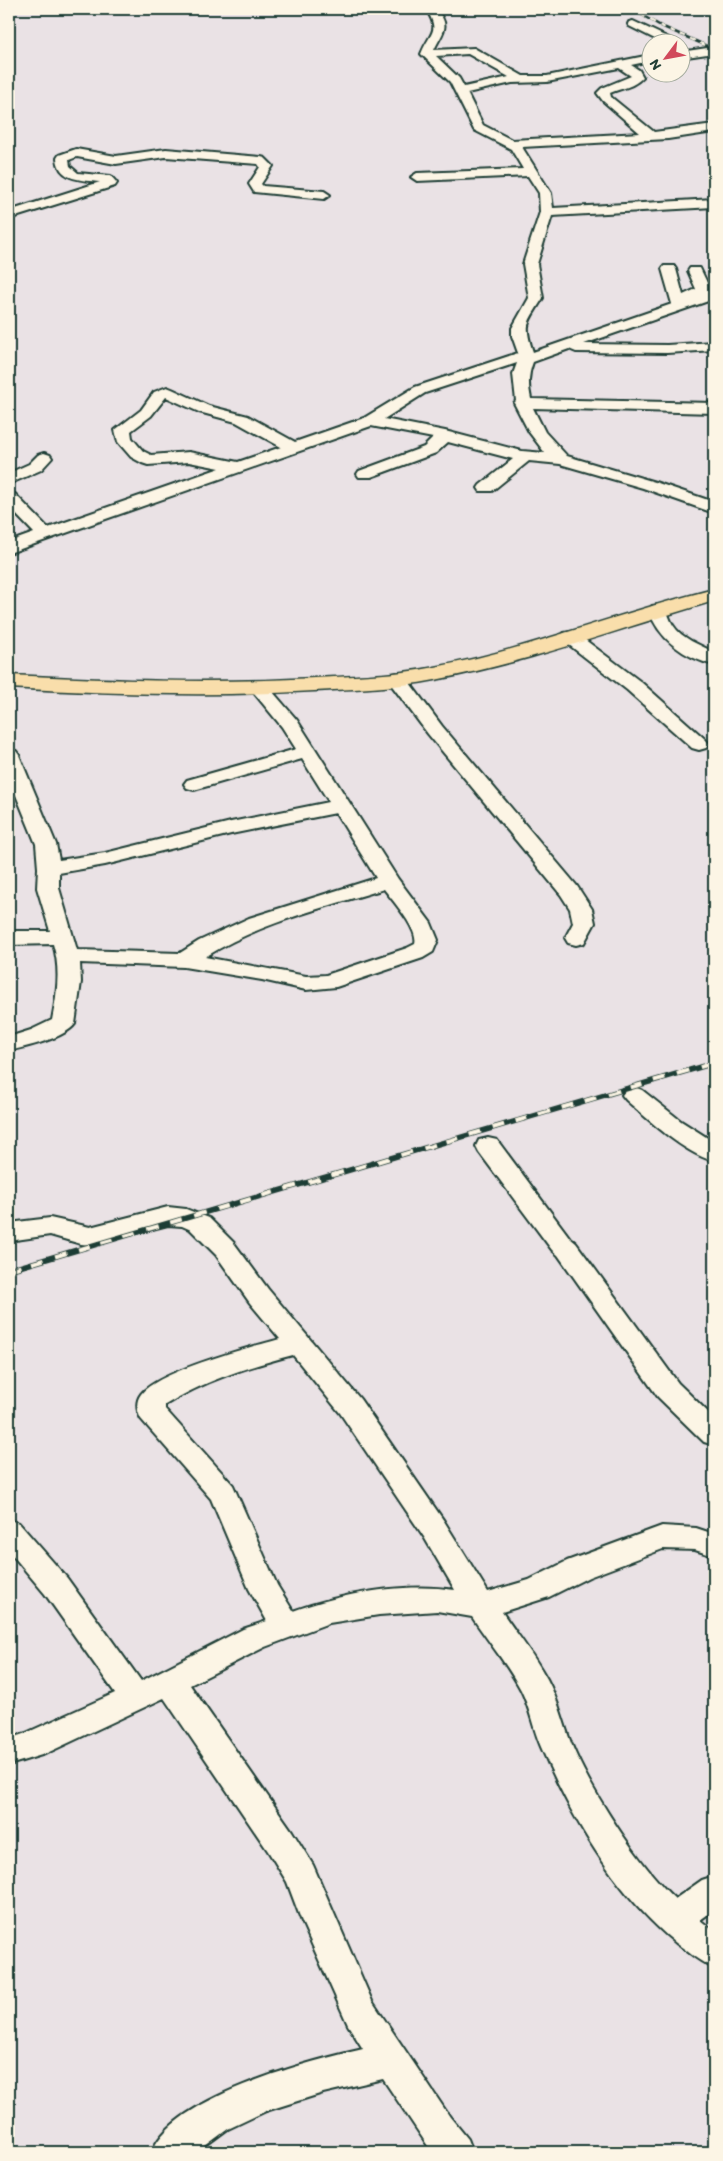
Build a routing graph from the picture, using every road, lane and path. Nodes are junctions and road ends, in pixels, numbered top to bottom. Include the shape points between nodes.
1 (431, 9) edge
2 (633, 24) dead end
3 (649, 32) edge
4 (690, 47) edge
5 (427, 54) junction
6 (690, 54) edge
7 (640, 60) edge
8 (622, 65) junction
9 (520, 80) junction
10 (460, 91) junction
11 (714, 128) edge
12 (651, 136) junction
13 (511, 144) junction
14 (533, 172) junction
15 (417, 177) dead end
16 (324, 196) dead end
17 (714, 203) edge
18 (547, 212) junction
19 (9, 215) edge
20 (669, 270) dead end
21 (695, 271) dead end
22 (714, 294) edge
23 (678, 302) junction
24 (664, 311) junction
25 (714, 346) edge
26 (697, 347) junction
27 (561, 348) junction
28 (714, 354) edge
29 (525, 357) junction
30 (522, 402) junction
31 (714, 408) edge
32 (370, 421) junction
33 (445, 436) junction
34 (294, 448) junction
35 (526, 456) junction
36 (44, 458) dead end
37 (561, 459) junction
38 (240, 468) junction
39 (365, 474) dead end
40 (9, 479) edge
41 (486, 488) dead end
42 (9, 498) edge
43 (714, 508) edge
44 (45, 535) junction
45 (9, 548) edge
46 (714, 595) edge
47 (658, 610) junction
48 (570, 637) junction
49 (714, 659) edge
50 (397, 679) junction
51 (9, 682) edge
52 (258, 688) junction
53 (699, 744) dead end
54 (306, 752) junction
55 (9, 755) edge
56 (194, 784) dead end
57 (341, 806) junction
58 (49, 868) junction
59 (389, 881) junction
60 (9, 938) edge
61 (576, 938) dead end
62 (65, 946) junction
63 (184, 960) junction
64 (9, 1044) edge
65 (634, 1095) dead end
66 (488, 1146) dead end
67 (714, 1153) edge
68 (9, 1232) edge
69 (299, 1344) junction
70 (714, 1435) edge
71 (9, 1531) edge
72 (714, 1545) edge
73 (481, 1606) junction
74 (285, 1625) junction
75 (169, 1680) junction
76 (136, 1698) junction
77 (9, 1752) edge
78 (714, 1891) edge
79 (673, 1918) junction
80 (714, 1952) edge
81 (390, 2060) junction
82 (170, 2152) edge
83 (455, 2152) edge

1 - 5 street via 441,24
2 - 3 street
4 - 6 street via 714,50
5 - 9 street via 470,50
5 - 10 street via 455,80
7 - 8 street
8 - 9 street via 543,80
8 - 12 street via 635,72 637,77 603,93
9 - 10 street
10 - 13 street via 478,127
11 - 12 street
12 - 13 street
13 - 14 street
14 - 15 street
14 - 18 street via 544,193
16 - 19 street via 259,189 255,184 267,166 261,161 166,153 116,160 76,153 63,158 64,167 75,176 111,183
17 - 18 street
18 - 29 street via 530,264 536,298 522,320 519,333
20 - 23 street
21 - 23 street via 704,291
22 - 24 street
23 - 24 street
24 - 27 street
25 - 26 street
26 - 27 street
26 - 28 street
27 - 29 street
29 - 30 street via 521,374
29 - 32 street via 420,390
30 - 31 street
30 - 37 street via 551,451
32 - 33 street
32 - 34 street
33 - 35 street
33 - 39 street via 430,450
34 - 38 street
34 - 38 street via 242,418 204,409 167,392 159,395 146,412 123,430 124,439 137,454 148,460 189,457
35 - 37 street
35 - 41 street
36 - 40 street via 34,467
37 - 43 street
38 - 44 street
42 - 44 street
44 - 45 street
46 - 47 main road
47 - 48 main road
47 - 49 street via 666,631
48 - 50 main road via 493,660
48 - 53 street via 634,686
50 - 52 main road
50 - 61 street via 577,903 584,923
51 - 52 main road via 154,688
52 - 54 street via 290,724
54 - 56 street
54 - 57 street
55 - 58 street via 46,844
57 - 58 street via 231,828 105,859
57 - 59 street
58 - 62 street via 48,888
59 - 63 street via 330,898 254,926 223,938
59 - 63 street via 420,923 425,947 415,953 328,982 306,983
60 - 62 street
62 - 63 street
62 - 64 street via 70,982 63,1024
65 - 67 street via 672,1126
66 - 70 street via 668,1390
68 - 69 street via 42,1226 90,1236 168,1216 186,1218 200,1224 225,1249
69 - 73 street via 350,1406 434,1529
69 - 74 street via 195,1377 152,1400 151,1412 222,1494 264,1589
71 - 76 street via 56,1586
72 - 73 street via 696,1538 662,1537 578,1569 538,1589
73 - 74 street via 438,1599 379,1603 327,1611
73 - 79 street via 535,1686 556,1746 583,1800 619,1856 654,1901
74 - 75 street
75 - 76 street
75 - 81 street via 301,1876 360,2013
76 - 77 street
78 - 79 street
79 - 80 street
81 - 82 street via 289,2084 251,2099 215,2117
81 - 83 street

